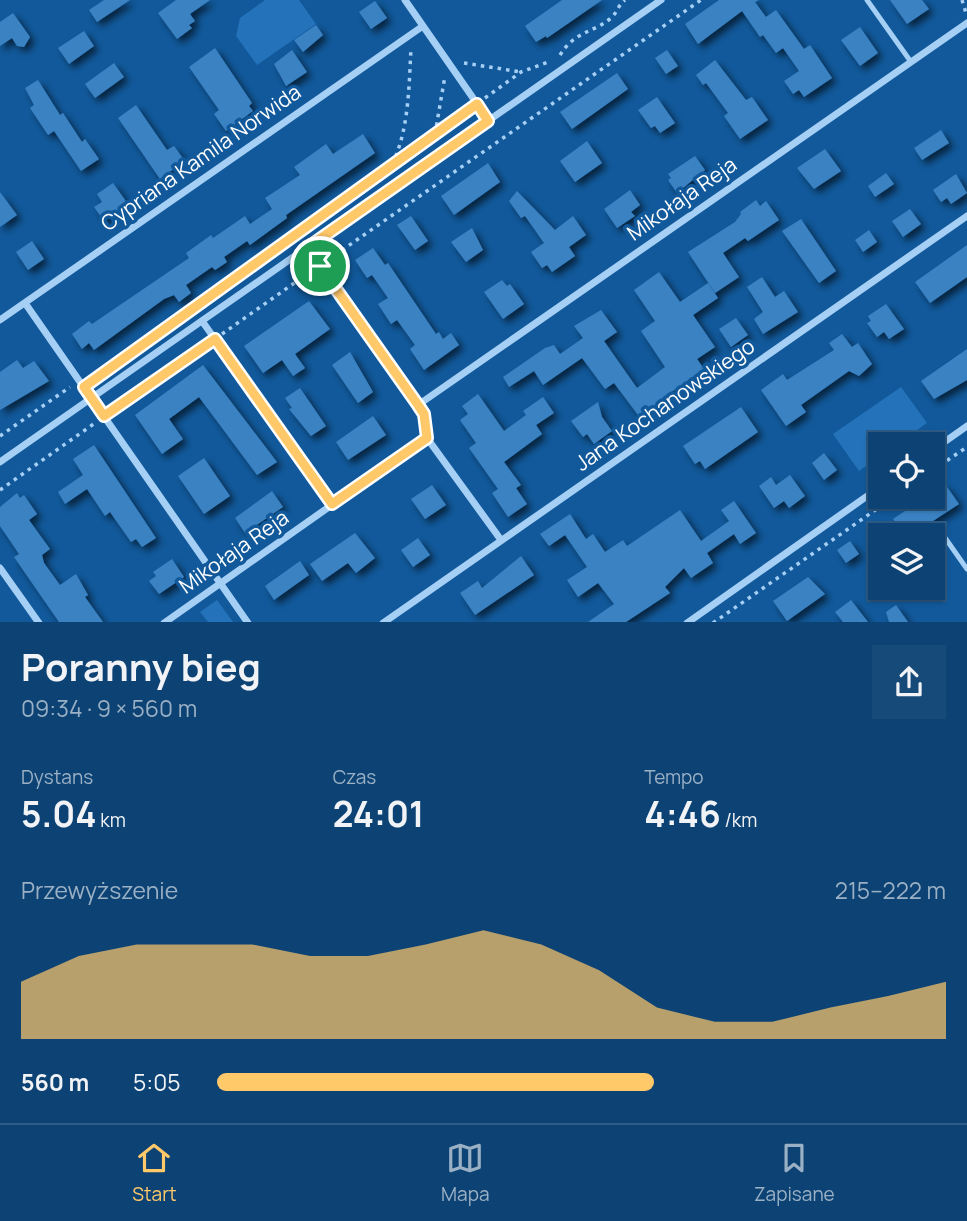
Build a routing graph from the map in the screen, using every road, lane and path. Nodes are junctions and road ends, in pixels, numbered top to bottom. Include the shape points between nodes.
1 (405, 0) edge
2 (625, 0) edge
3 (661, 0) edge
4 (701, 0) edge
5 (867, 0) edge
6 (962, 0) edge
7 (964, 11) dead end
8 (967, 23) edge
9 (422, 26) junction
10 (412, 33) junction
11 (447, 61) junction
12 (911, 62) junction
13 (521, 72) junction
14 (477, 104) junction
15 (488, 121) junction
16 (435, 134) junction
17 (391, 166) junction
18 (967, 216) edge
19 (307, 248) junction
20 (320, 266) junction
21 (25, 303) junction
22 (0, 320) edge
23 (202, 321) junction
24 (215, 339) junction
25 (84, 387) junction
26 (92, 398) junction
27 (418, 405) junction
28 (104, 416) junction
29 (967, 426) edge
30 (0, 436) edge
31 (427, 438) junction
32 (945, 442) edge
33 (967, 447) edge
34 (0, 462) edge
35 (945, 462) edge
36 (0, 490) edge
37 (868, 495) edge
38 (332, 504) junction
39 (877, 509) edge
40 (945, 538) edge
41 (501, 540) junction
42 (0, 568) edge
43 (967, 569) edge
44 (220, 583) junction
45 (39, 622) edge
46 (164, 622) edge
47 (248, 622) edge
48 (383, 622) edge
49 (687, 622) edge
50 (713, 622) edge

1 - 9 street
2 - 13 path via 614,16 581,34 551,61
3 - 15 street
4 - 20 path
5 - 12 lane
6 - 7 path
8 - 12 street, Mikołaja Reja
9 - 10 street, Cypriana Kamila Norwida
9 - 11 street
10 - 17 path via 410,80 399,149
10 - 21 street, Cypriana Kamila Norwida
11 - 13 path
11 - 14 street
11 - 16 path
12 - 27 street, Mikołaja Reja
13 - 14 path
14 - 15 street
14 - 16 path
15 - 19 street
16 - 17 path
17 - 25 path
18 - 41 street, Jana Kochanowskiego
19 - 20 street
19 - 23 street
20 - 24 path
20 - 27 street
21 - 22 street, Cypriana Kamila Norwida
21 - 25 street
23 - 24 street
23 - 26 street
24 - 28 path
24 - 38 street
25 - 26 street
25 - 30 path via 70,387
26 - 28 street
26 - 34 street
27 - 31 street
28 - 36 path
28 - 44 street
29 - 32 street
31 - 38 street, Mikołaja Reja
31 - 41 street
33 - 35 path
37 - 49 street
38 - 44 street, Mikołaja Reja
39 - 50 path
40 - 43 lane
41 - 48 street, Jana Kochanowskiego
42 - 45 street
44 - 46 street, Mikołaja Reja
44 - 47 street

